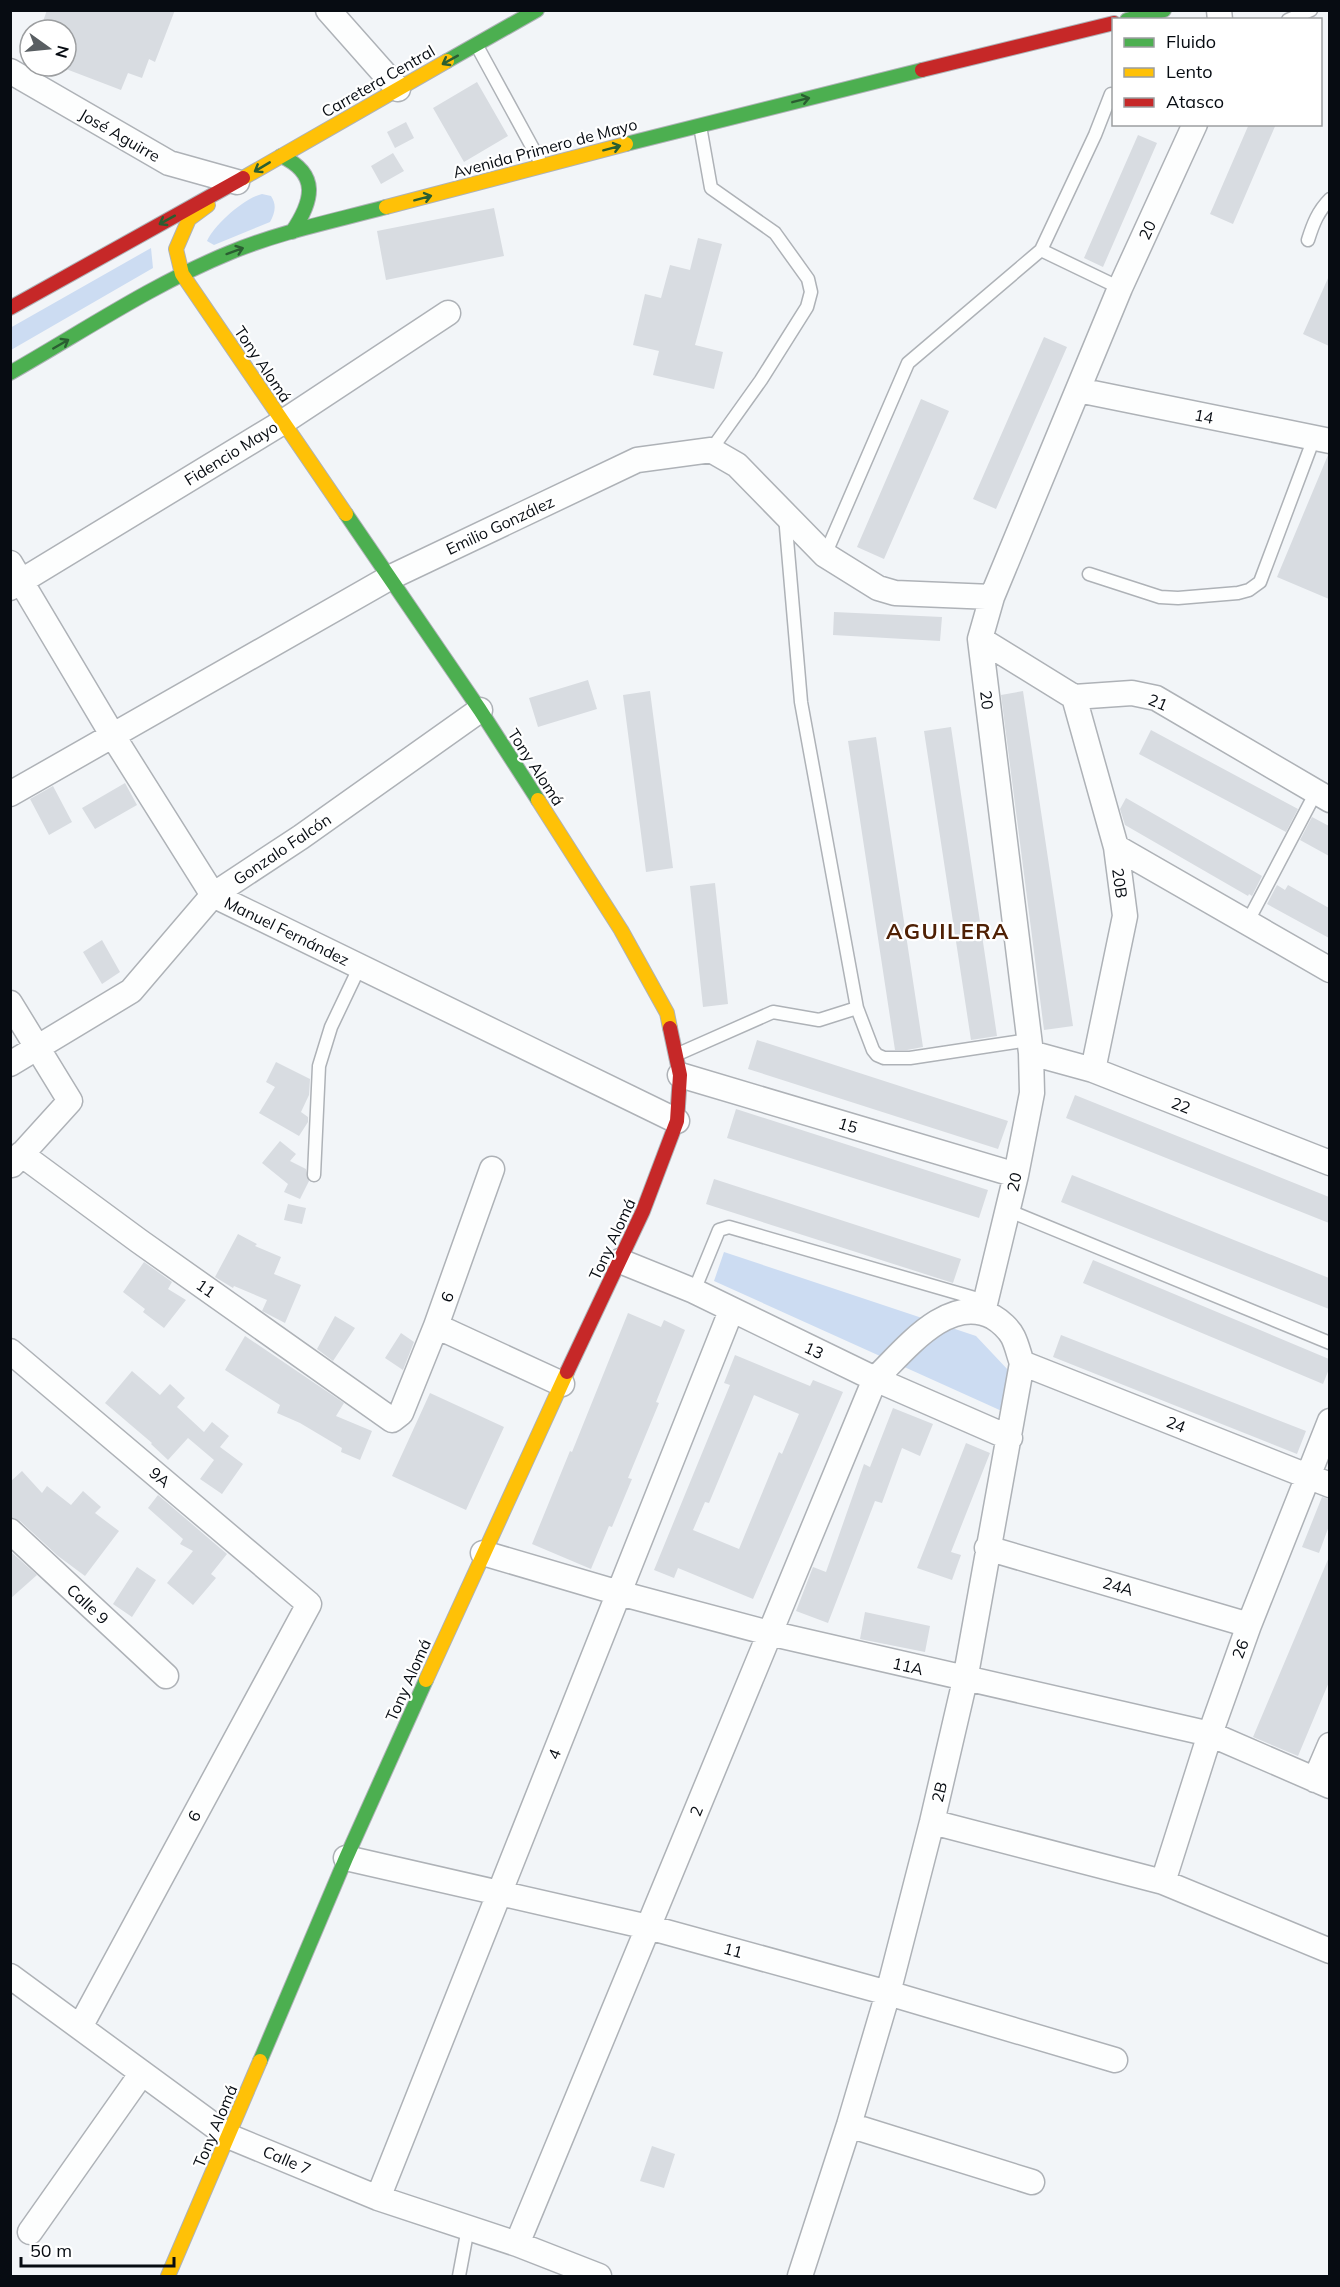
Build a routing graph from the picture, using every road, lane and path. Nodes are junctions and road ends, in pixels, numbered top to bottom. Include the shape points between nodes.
1 (328, 10) edge
2 (537, 10) edge
3 (1164, 10) edge
4 (1311, 10) edge
5 (1134, 18) edge
6 (1293, 18) edge
7 (1112, 23) edge
8 (477, 44) junction
9 (10, 71) edge
10 (398, 89) junction
11 (1111, 94) dead end
12 (700, 124) junction
13 (1194, 126) edge
14 (281, 156) junction
15 (542, 166) junction
16 (237, 182) junction
17 (1329, 199) edge
18 (292, 232) junction
19 (1308, 240) dead end
20 (1041, 250) junction
21 (182, 274) junction
22 (1120, 288) junction
23 (10, 308) edge
24 (448, 313) dead end
25 (10, 374) edge
26 (1078, 390) junction
27 (283, 422) junction
28 (1322, 439) edge
29 (711, 450) junction
30 (785, 514) junction
31 (825, 555) junction
32 (1089, 574) dead end
33 (14, 578) edge
34 (389, 578) junction
35 (993, 597) junction
36 (980, 639) junction
37 (1074, 698) junction
38 (480, 710) junction
39 (113, 736) junction
40 (10, 794) edge
41 (1322, 796) edge
42 (1116, 847) junction
43 (213, 895) junction
44 (1247, 923) junction
45 (360, 966) junction
46 (1329, 970) edge
47 (10, 1003) edge
48 (857, 1008) junction
49 (1030, 1046) junction
50 (36, 1047) junction
51 (10, 1064) edge
52 (678, 1065) junction
53 (1093, 1070) junction
54 (677, 1121) junction
55 (16, 1160) edge
56 (1329, 1163) edge
57 (492, 1169) dead end
58 (314, 1175) dead end
59 (1016, 1175) junction
60 (1007, 1210) junction
61 (620, 1261) junction
62 (694, 1291) junction
63 (984, 1306) junction
64 (731, 1311) junction
65 (436, 1326) junction
66 (1329, 1342) edge
67 (10, 1351) edge
68 (1022, 1363) junction
69 (875, 1379) junction
70 (562, 1384) junction
71 (392, 1420) joint
72 (1329, 1421) edge
73 (1010, 1438) junction
74 (1319, 1480) edge
75 (10, 1531) edge
76 (987, 1548) junction
77 (483, 1553) junction
78 (619, 1593) junction
79 (309, 1604) joint
80 (1249, 1625) junction
81 (769, 1633) junction
82 (166, 1676) dead end
83 (965, 1680) junction
84 (1210, 1734) junction
85 (1329, 1745) edge
86 (1322, 1783) edge
87 (932, 1822) junction
88 (346, 1858) junction
89 (1163, 1882) junction
90 (499, 1893) junction
91 (648, 1927) junction
92 (1329, 1951) edge
93 (10, 1976) edge
94 (888, 1993) junction
95 (80, 2027) junction
96 (1115, 2060) dead end
97 (142, 2073) junction
98 (849, 2125) junction
99 (228, 2136) junction
100 (1032, 2182) dead end
101 (378, 2198) junction
102 (468, 2228) junction
103 (30, 2232) dead end
104 (517, 2244) junction
105 (168, 2277) edge
106 (459, 2277) edge
107 (599, 2277) edge
108 (800, 2277) edge

1 - 10 street
2 - 8 street, Carretera Central
3 - 5 street
4 - 6 lane
12 -> 7 street, Avenida Primero de Mayo
8 -> 10 street, Carretera Central
8 - 15 lane
9 - 16 street, José Aguirre via 169,163
10 - 14 street, Carretera Central
11 - 20 lane
15 -> 12 street, Avenida Primero de Mayo
12 - 29 lane via 711,188 775,234 808,279 811,292 807,307 761,380
13 - 22 street, 20
14 -> 16 street, Carretera Central
14 - 18 street via 299,166 308,180 303,217
18 -> 15 street, Avenida Primero de Mayo
16 - 21 street via 189,219 176,249
16 -> 23 street
17 - 19 lane via 1315,219
21 -> 18 street, Avenida Primero de Mayo via 231,252
20 - 22 lane
20 - 31 lane via 908,363
25 -> 21 street, Avenida Primero de Mayo
21 - 27 street, Tony Alomá
22 - 26 street, 20
24 - 27 street, Fidencio Mayo
26 - 28 street, 14
26 - 35 street, 20
27 - 33 street, Fidencio Mayo
27 - 34 street, Tony Alomá
28 - 32 lane via 1260,582 1249,590 1160,597
29 - 30 street via 737,465
29 - 34 street, Emilio González via 637,460
30 - 31 street
30 - 48 lane via 801,702
31 - 35 street via 878,588 895,593
33 - 39 street, Manuel Fernández
34 - 38 street, Tony Alomá
34 - 39 street, Emilio González
35 - 36 street, 20
36 - 37 street
36 - 49 street, 20
37 - 41 street, 21 via 1132,693 1156,698
37 - 42 street, 20B
38 - 43 street, Gonzalo Falcón
38 - 52 street, Tony Alomá via 621,930 667,1013
39 - 40 street, Emilio González
39 - 43 street, Manuel Fernández
41 - 44 lane
42 - 44 street
42 - 53 street, 20B via 1125,916
43 - 45 street, Manuel Fernández
43 - 50 street, Gonzalo Falcón via 131,991
44 - 46 street
45 - 54 street, Manuel Fernández
45 - 58 lane via 331,1027 319,1066
47 - 50 street
48 - 49 lane via 873,1050 884,1058
48 - 52 lane via 819,1020 772,1012
49 - 53 street, 22
49 - 59 street, 20 via 1032,1094
50 - 51 street, Gonzalo Falcón
50 - 55 street via 70,1101
52 - 54 street, Tony Alomá
52 - 59 street, 15
53 - 56 street, 22
54 - 61 street, Tony Alomá
55 - 71 street, 11 via 149,1248
57 - 65 street, 6
59 - 60 street, 20
60 - 63 street, 20
60 - 66 lane
61 - 62 street, 13
61 - 70 street, Tony Alomá
62 - 63 lane via 720,1230 729,1227
62 - 64 street, 13
63 - 68 street, 2B via 1012,1335
63 - 69 street via 929,1326
64 - 69 street, 13
64 - 78 street, 4
65 - 70 street
65 - 71 street, 6 via 401,1413
67 - 79 street, 9A
68 - 73 street, 2B
68 - 74 street, 24
69 - 73 street, 13
69 - 81 street, 2
70 - 77 street, Tony Alomá
72 - 74 street, 26
73 - 76 street, 2B
74 - 80 street, 26
75 - 82 street, Calle 9
76 - 80 street, 24A
76 - 83 street, 2B
77 - 78 street, 11A
77 - 88 street, Tony Alomá
78 - 81 street, 11A
78 - 90 street, 4
79 - 95 street, 6
80 - 84 street, 26
81 - 83 street, 11A
81 - 91 street, 2
83 - 84 street, 11A
83 - 87 street, 2B
84 - 86 street, 11A
84 - 89 street, 26
85 - 86 street
87 - 89 street
87 - 94 street, 2B
88 - 90 street, 11
88 - 99 street, Tony Alomá
89 - 92 street
90 - 91 street, 11
90 - 101 street, 4
91 - 94 street, 11
91 - 104 street, 2
93 - 95 street, Calle 7
94 - 96 street, 11
94 - 98 street, 2B
95 - 97 street, Calle 7
97 - 99 street, Calle 7
97 - 103 street
98 - 100 street
98 - 108 street, 2B
99 - 101 street, Calle 7
99 - 105 street, Tony Alomá
101 - 102 street, Calle 7
102 - 104 street, Calle 7
102 - 106 lane
104 - 107 street, Calle 7

